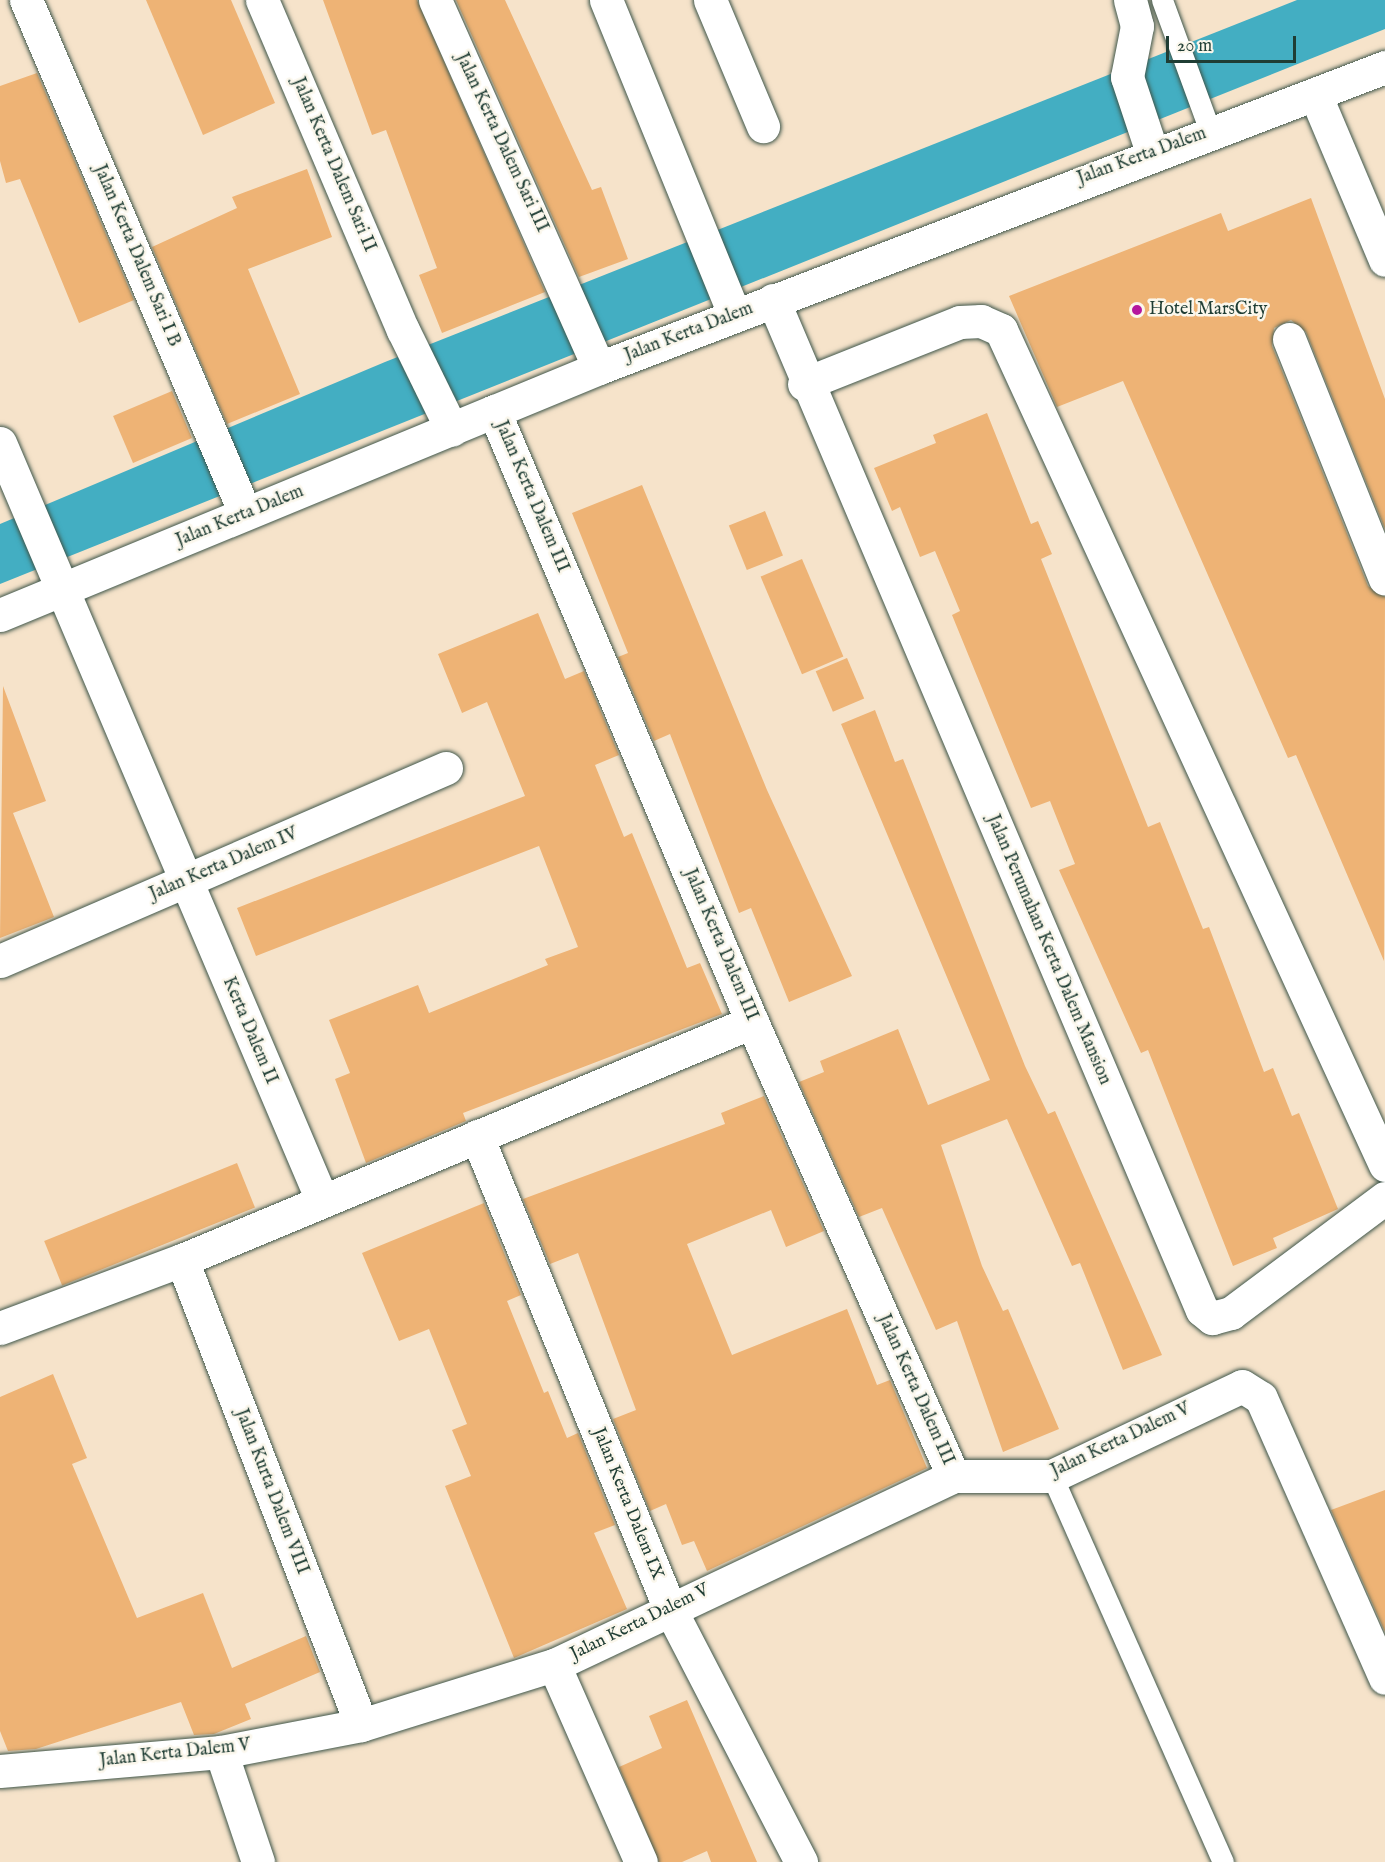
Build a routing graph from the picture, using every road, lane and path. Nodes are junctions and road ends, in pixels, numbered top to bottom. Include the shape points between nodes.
1 (26, 0) edge
2 (262, 0) edge
3 (435, 0) edge
4 (606, 0) edge
5 (710, 0) edge
6 (1130, 0) edge
7 (1162, 0) edge
8 (1385, 67) edge
9 (1315, 94) junction
10 (1207, 120) junction
11 (763, 126) dead end
12 (1149, 144) junction
13 (1385, 260) edge
14 (773, 300) junction
15 (733, 310) junction
16 (1288, 339) dead end
17 (596, 361) junction
18 (804, 384) junction
19 (494, 411) junction
20 (449, 422) junction
21 (8, 469) edge
22 (242, 506) junction
23 (61, 579) junction
24 (1385, 579) edge
25 (0, 615) edge
26 (447, 768) dead end
27 (181, 872) junction
28 (0, 961) edge
29 (752, 1022) junction
30 (1373, 1109) edge
31 (477, 1136) junction
32 (1385, 1165) edge
33 (1385, 1198) edge
34 (322, 1200) junction
35 (182, 1260) junction
36 (0, 1328) edge
37 (953, 1476) junction
38 (1052, 1476) junction
39 (669, 1607) junction
40 (554, 1665) junction
41 (1385, 1678) edge
42 (361, 1725) junction
43 (221, 1752) junction
44 (0, 1772) edge
45 (258, 1862) edge
46 (641, 1862) edge
47 (801, 1862) edge
48 (1223, 1862) edge

1 - 22 street, Jalan Kerta Dalem Sari I B
2 - 20 street, Jalan Kerta Dalem Sari II via 403,330
3 - 17 street, Jalan Kerta Dalem Sari III via 567,286
4 - 15 street
5 - 11 street
6 - 12 street via 1137,26 1127,77
7 - 10 lane
8 - 9 street, Jalan Kerta Dalem
9 - 10 street, Jalan Kerta Dalem
9 - 13 street
10 - 12 street, Jalan Kerta Dalem
12 - 14 street, Jalan Kerta Dalem
14 - 15 street, Jalan Kerta Dalem
14 - 18 street, Jalan Perumahan Kerta Dalem Mansion
15 - 17 street, Jalan Kerta Dalem
16 - 24 street
17 - 19 street, Jalan Kerta Dalem
18 - 30 street via 960,322 981,321 1001,330
18 - 33 street, Jalan Perumahan Kerta Dalem Mansion via 1202,1310 1212,1318 1231,1313
19 - 20 street, Jalan Kerta Dalem
19 - 29 street, Jalan Kerta Dalem III
20 - 22 street, Jalan Kerta Dalem
21 - 23 street, Kerta Dalem II
22 - 23 street, Jalan Kerta Dalem
23 - 25 street, Jalan Kerta Dalem
23 - 27 street, Kerta Dalem II
26 - 27 street, Jalan Kerta Dalem IV
27 - 28 street, Jalan Kerta Dalem IV
27 - 34 street, Kerta Dalem II
29 - 31 street
29 - 37 street, Jalan Kerta Dalem III
30 - 32 street
31 - 34 street
31 - 39 street, Jalan Kerta Dalem IX
34 - 35 street
35 - 36 street
35 - 42 street, Jalan Kurta Dalem VIII
37 - 38 street, Jalan Kerta Dalem V
37 - 39 street, Jalan Kerta Dalem V
38 - 41 street, Jalan Kerta Dalem V via 1228,1390 1249,1388 1261,1398
38 - 48 lane
39 - 40 street, Jalan Kerta Dalem V
39 - 47 street, Jalan Kerta Dalem IX
40 - 42 street, Jalan Kerta Dalem V
40 - 46 street
42 - 43 street, Jalan Kerta Dalem V
43 - 44 street, Jalan Kerta Dalem V
43 - 45 street

